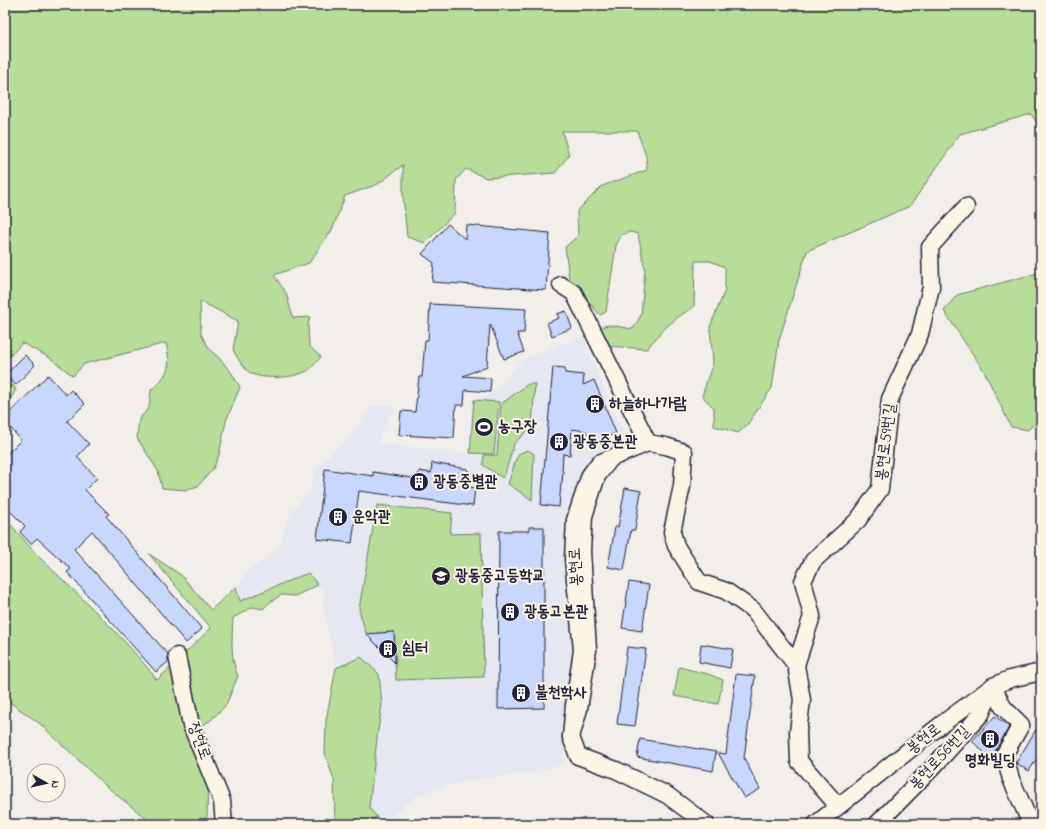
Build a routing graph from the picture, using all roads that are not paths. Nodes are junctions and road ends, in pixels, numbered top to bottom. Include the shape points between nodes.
1 (966, 207) dead end
2 (561, 285) dead end
3 (648, 444) junction
4 (666, 446) joint
5 (177, 656) dead end
6 (796, 665) junction
7 (1041, 672) edge
8 (993, 686) junction
9 (838, 806) junction
10 (224, 824) edge
11 (706, 824) edge
12 (816, 824) edge
13 (877, 824) edge
14 (1030, 824) edge

1 - 6 street, 봉현로59번길 via 930,247 931,287 920,334 890,399 880,489 858,520 813,561 803,581 812,616
2 - 3 street via 574,293
3 - 4 street, 봉현로
3 - 11 street, 봉현로 via 599,463 590,475 575,520 573,559 582,650 571,736 578,756 616,770 667,795
4 - 6 street, 봉현로59번길 via 684,452 682,486 672,532 676,546 699,582 726,592 753,610
5 - 10 street, 장현로 via 191,725 222,801
6 - 9 street, 봉현로59번길 via 802,700 798,732 799,761
7 - 8 street, 봉현로
8 - 9 street, 봉현로
8 - 13 street, 봉현로56번길 via 981,714
8 - 14 street via 1003,707 1021,726 1004,755
9 - 12 street, 봉현로

